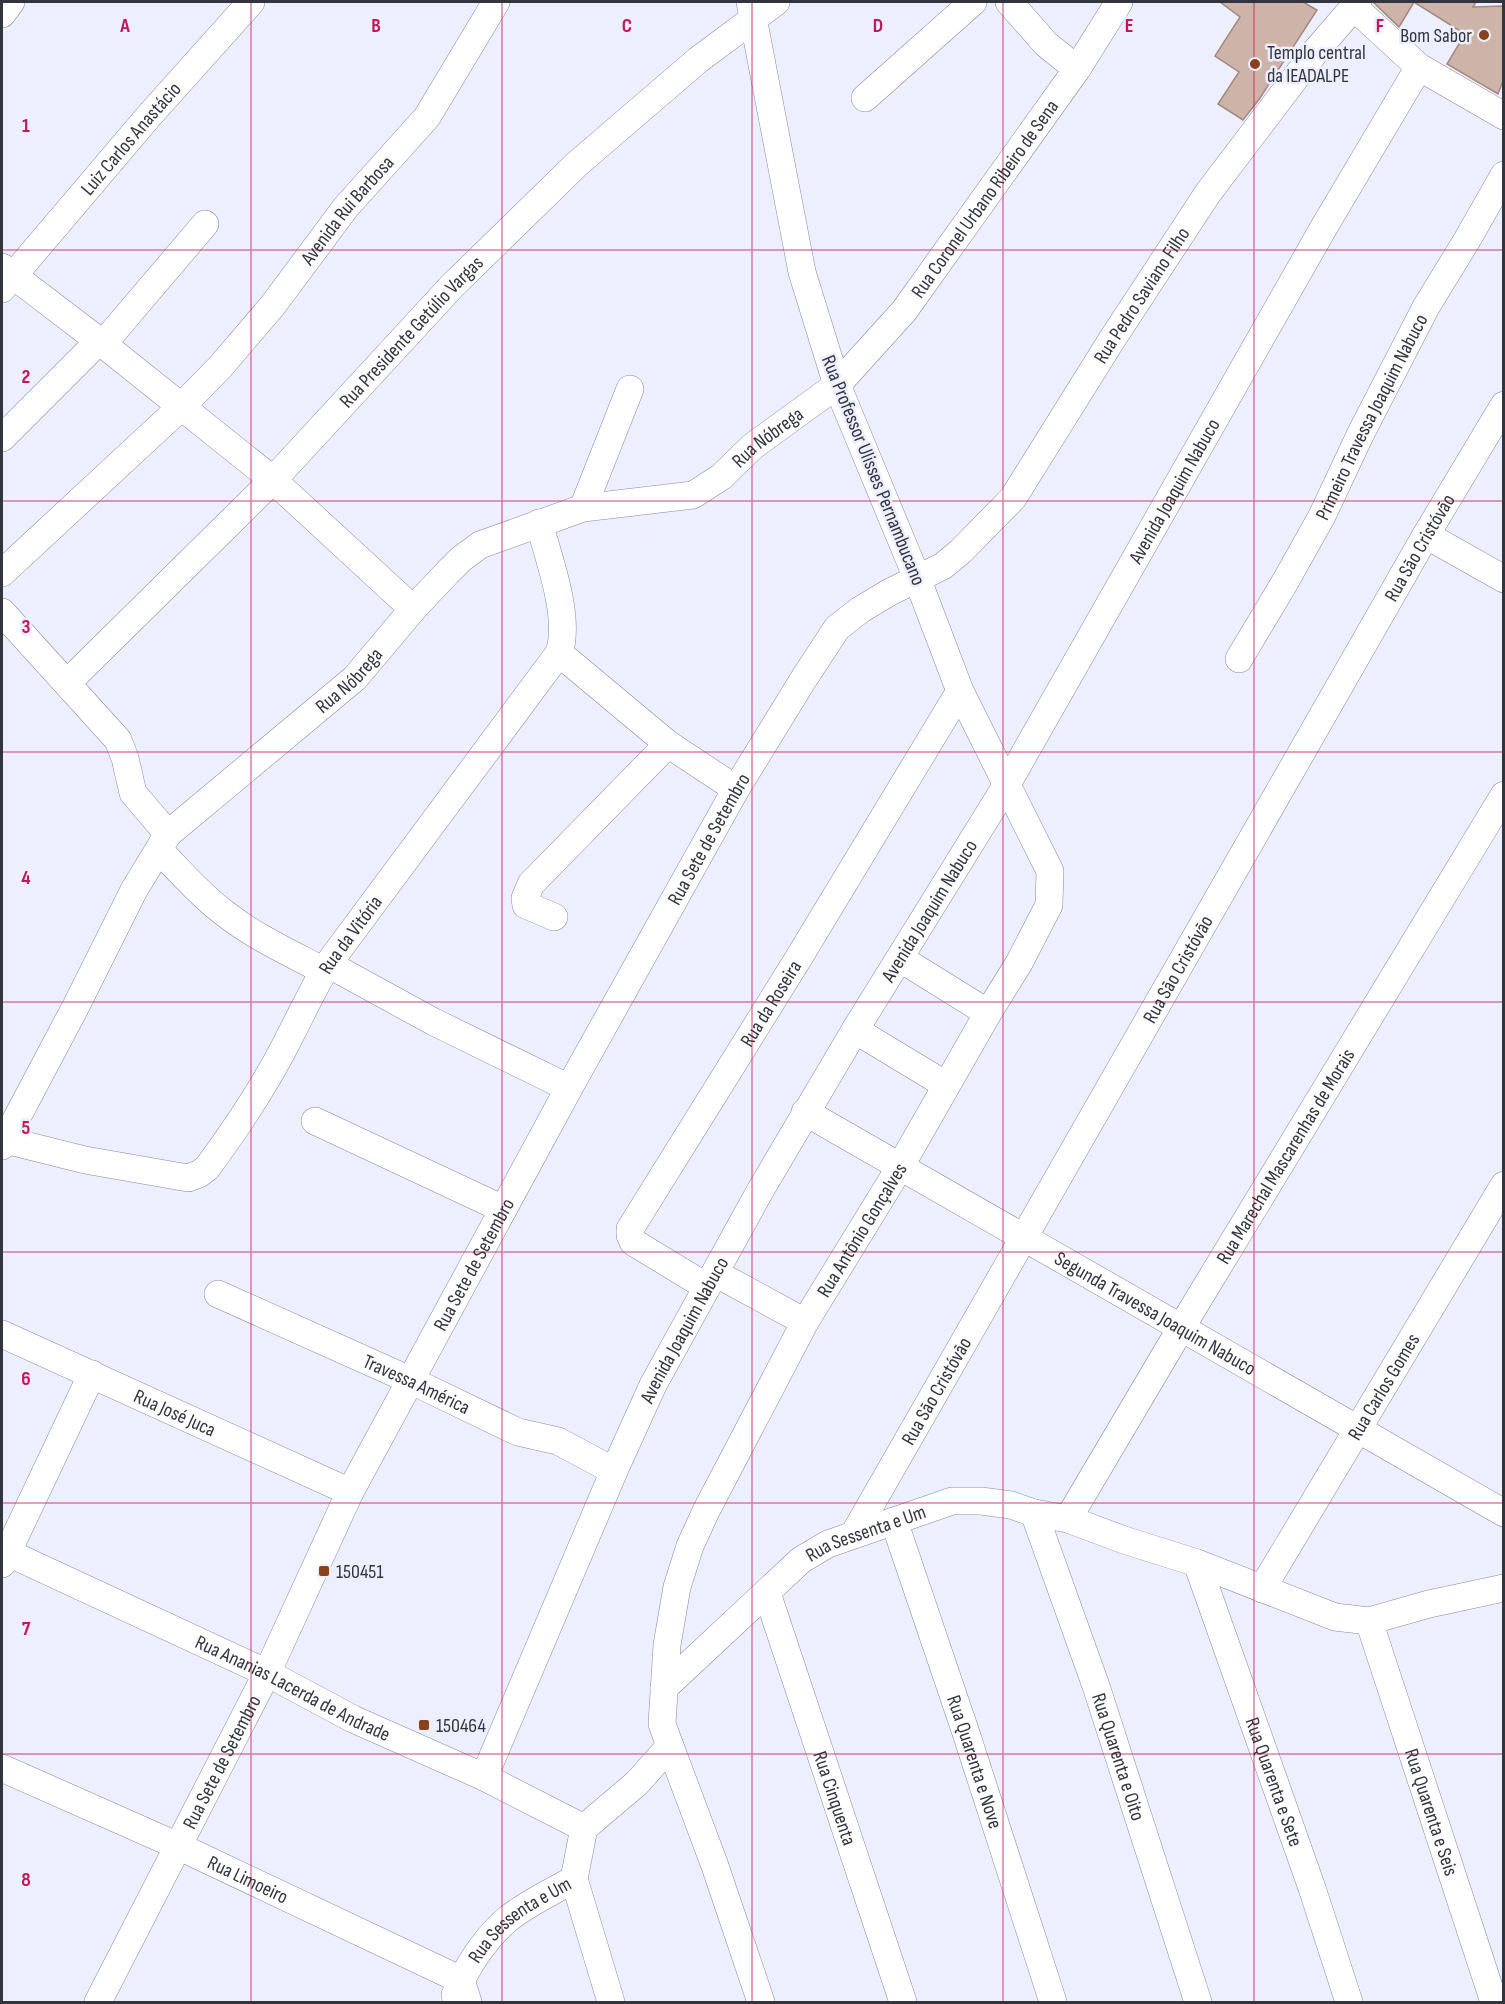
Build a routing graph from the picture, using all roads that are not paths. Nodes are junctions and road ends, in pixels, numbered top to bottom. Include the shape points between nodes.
1 (11, 2) edge
2 (251, 2) edge
3 (496, 2) edge
4 (776, 2) edge
5 (973, 2) edge
6 (1009, 2) edge
7 (1119, 2) edge
8 (1357, 4) edge
9 (752, 10) edge
10 (2, 14) edge
11 (1419, 67) junction
12 (1077, 69) junction
13 (865, 98) dead end
14 (1503, 117) edge
15 (1503, 175) edge
16 (205, 224) dead end
17 (6, 278) edge
18 (101, 343) junction
19 (837, 385) junction
20 (630, 389) dead end
21 (1503, 405) edge
22 (181, 407) junction
23 (2, 438) edge
24 (273, 480) junction
25 (584, 508) junction
26 (539, 523) junction
27 (1426, 535) junction
28 (2, 573) edge
29 (917, 578) junction
30 (1503, 579) edge
31 (413, 609) junction
32 (2, 612) edge
33 (559, 654) junction
34 (1239, 659) dead end
35 (67, 683) junction
36 (960, 691) junction
37 (668, 744) junction
38 (1006, 786) junction
39 (736, 789) junction
40 (1503, 795) edge
41 (164, 842) junction
42 (554, 917) dead end
43 (901, 959) junction
44 (326, 968) junction
45 (988, 1013) junction
46 (855, 1030) junction
47 (946, 1084) junction
48 (569, 1088) junction
49 (805, 1112) junction
50 (315, 1121) dead end
51 (3, 1143) edge
52 (900, 1167) junction
53 (1503, 1185) edge
54 (503, 1209) junction
55 (1024, 1239) junction
56 (711, 1280) junction
57 (218, 1294) dead end
58 (805, 1322) junction
59 (1181, 1328) junction
60 (2, 1334) edge
61 (92, 1374) junction
62 (412, 1381) junction
63 (1357, 1427) junction
64 (614, 1472) junction
65 (350, 1492) junction
66 (1503, 1513) edge
67 (1034, 1514) junction
68 (1068, 1519) junction
69 (894, 1521) junction
70 (854, 1534) junction
71 (3, 1556) edge
72 (1197, 1563) junction
73 (1503, 1588) edge
74 (1262, 1589) junction
75 (767, 1593) junction
76 (1369, 1621) junction
77 (267, 1673) junction
78 (664, 1688) junction
79 (670, 1746) junction
80 (2, 1768) edge
81 (484, 1776) junction
82 (584, 1828) junction
83 (178, 1846) junction
84 (574, 1879) junction
85 (460, 1995) edge
86 (98, 2002) edge
87 (611, 2002) edge
88 (760, 2002) edge
89 (903, 2002) edge
90 (1053, 2002) edge
91 (1198, 2002) edge
92 (1349, 2002) edge
93 (1494, 2002) edge

1 - 10 street
2 - 17 street, Luiz Carlos Anastácio
3 - 22 street, Avenida Rui Barbosa via 427,117 346,207 221,366
4 - 9 street, Rua Presidente Getúlio Vargas
5 - 13 street
6 - 12 street via 1046,44
7 - 12 street, Rua Coronel Urbano Ribeiro de Sena
8 - 11 street
8 - 29 street, Rua Pedro Saviano Filho via 1315,52 1208,193 1013,498 943,566
9 - 19 street, Rua Professor Ulisses Pernambucano via 802,272
9 - 24 street, Rua Presidente Getúlio Vargas via 577,164 452,286
11 - 14 street
11 - 38 street, Avenida Joaquim Nabuco
12 - 19 street, Rua Coronel Urbano Ribeiro de Sena via 904,311
15 - 34 street, Primeiro Travessa Joaquim Nabuco via 1426,307 1322,516
16 - 18 street
17 - 18 street
18 - 22 street
18 - 23 street
19 - 25 street, Rua Nóbrega via 693,495
19 - 29 street, Rua Professor Ulisses Pernambucano
20 - 25 street
21 - 27 street, Rua São Cristóvão
22 - 24 street
22 - 28 street, Avenida Rui Barbosa
24 - 31 street
24 - 35 street, Rua Presidente Getúlio Vargas
25 - 26 street, Rua Nóbrega
26 - 31 street, Rua Nóbrega via 480,545 461,558
26 - 33 street, Rua da Vitória via 563,626
27 - 30 street
27 - 55 street, Rua São Cristóvão
29 - 36 street, Rua Professor Ulisses Pernambucano
29 - 39 street, Rua Sete de Setembro via 860,610 837,628
31 - 41 street, Rua Nóbrega via 354,678
32 - 35 street
33 - 37 street
33 - 44 street, Rua da Vitória
35 - 41 street via 118,741 132,793
36 - 38 street, Rua Professor Ulisses Pernambucano
36 - 56 street, Rua da Roseira via 630,1229 633,1242
37 - 39 street
37 - 42 street via 531,884 526,906
38 - 43 street, Avenida Joaquim Nabuco
38 - 45 street, Rua Antônio Gonçalves via 1050,871 1049,905 1020,963
39 - 48 street, Rua Sete de Setembro
40 - 59 street, Rua Marechal Mascarenhas de Morais
41 - 44 street via 205,897 224,913 268,941
41 - 51 street, Rua Nóbrega via 134,890
43 - 45 street
43 - 46 street, Avenida Joaquim Nabuco
44 - 48 street
44 - 51 street, Rua da Vitória via 254,1098 218,1153 199,1174 188,1178 135,1170
45 - 47 street, Rua Antônio Gonçalves
46 - 47 street
46 - 49 street, Avenida Joaquim Nabuco
47 - 52 street, Rua Antônio Gonçalves
48 - 54 street, Rua Sete de Setembro
49 - 52 street, Segunda Travessa Joaquim Nabuco
49 - 56 street, Avenida Joaquim Nabuco
50 - 54 street
52 - 55 street, Segunda Travessa Joaquim Nabuco
52 - 58 street, Rua Antônio Gonçalves
53 - 63 street, Rua Carlos Gomes
54 - 62 street, Rua Sete de Setembro
55 - 59 street, Segunda Travessa Joaquim Nabuco
55 - 70 street, Rua São Cristóvão
56 - 58 street, Rua da Roseira
56 - 64 street, Avenida Joaquim Nabuco via 652,1385
57 - 62 street, Travessa América
58 - 78 street, Rua Antônio Gonçalves via 690,1546 677,1587
59 - 63 street, Segunda Travessa Joaquim Nabuco
59 - 68 street, Rua Marechal Mascarenhas de Morais
60 - 61 street, Rua José Juca
61 - 65 street, Rua José Juca
61 - 71 street
62 - 64 street, Travessa América via 518,1432 558,1441
62 - 65 street, Rua Sete de Setembro
63 - 66 street, Segunda Travessa Joaquim Nabuco
63 - 74 street, Rua Carlos Gomes
64 - 81 street, Avenida Joaquim Nabuco
65 - 77 street, Rua Sete de Setembro
67 - 68 street, Rua Sessenta e Um
67 - 69 street, Rua Sessenta e Um via 1011,1504 952,1501
67 - 91 street, Rua Quarenta e Oito via 1096,1686
68 - 72 street, Rua Sessenta e Um
69 - 70 street, Rua Sessenta e Um
69 - 90 street, Rua Quarenta e Nove
70 - 75 street, Rua Sessenta e Um via 801,1560
71 - 77 street, Rua Ananias Lacerda de Andrade
72 - 74 street, Rua Sessenta e Um
72 - 92 street, Rua Quarenta e Sete
73 - 76 street, Rua Sessenta e Um
74 - 76 street, Rua Sessenta e Um via 1335,1617
75 - 78 street, Rua Sessenta e Um
75 - 89 street, Rua Cinquenta
76 - 93 street, Rua Quarenta e Seis
77 - 81 street, Rua Ananias Lacerda de Andrade via 353,1719
77 - 83 street, Rua Sete de Setembro
78 - 79 street via 662,1725
79 - 82 street via 637,1783
79 - 88 street
80 - 83 street, Rua Limoeiro
81 - 82 street, Rua Ananias Lacerda de Andrade
82 - 84 street, Rua Sessenta e Um
83 - 85 street, Rua Limoeiro
83 - 86 street, Rua Sete de Setembro
84 - 85 street, Rua Sessenta e Um via 509,1919 486,1944
84 - 87 street

